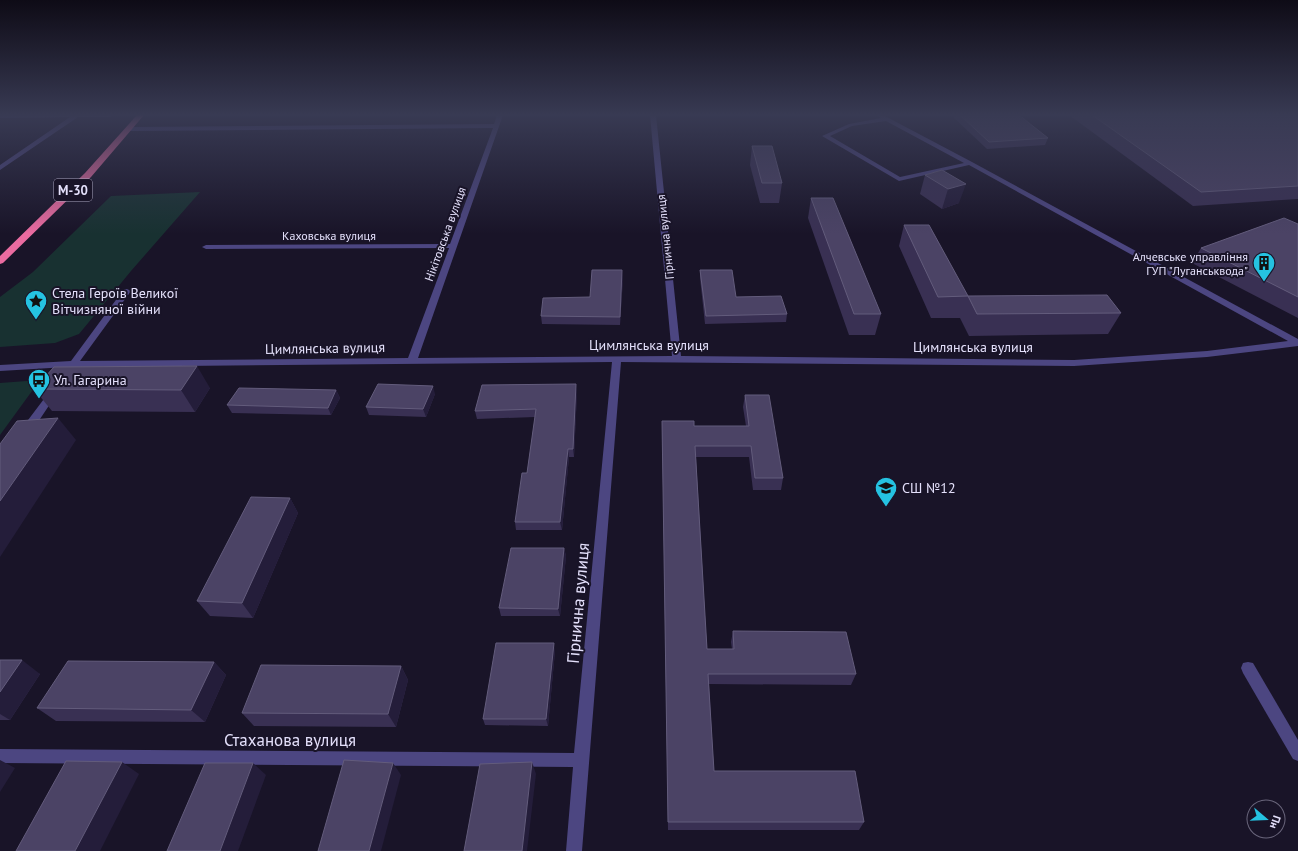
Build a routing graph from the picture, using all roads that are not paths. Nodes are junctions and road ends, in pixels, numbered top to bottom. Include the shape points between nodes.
1 (19, 155) edge
2 (107, 155) edge
3 (485, 155) edge
4 (657, 155) edge
5 (858, 155) edge
6 (954, 155) edge
7 (970, 163) junction
8 (0, 168) edge
9 (452, 246) junction
10 (206, 247) dead end
11 (0, 261) edge
12 (126, 291) dead end
13 (1298, 343) edge
14 (617, 359) junction
15 (678, 359) junction
16 (412, 361) junction
17 (73, 364) junction
18 (0, 368) edge
19 (18, 442) edge
20 (1248, 668) dead end
21 (1298, 754) edge
22 (0, 756) edge
23 (581, 760) junction
24 (574, 851) edge

1 - 8 street
2 - 11 highway, М-30
3 - 9 street, Нікітовська вулиця
4 - 15 street, Гірнична вулиця
5 - 7 street via 899,178
6 - 7 street
7 - 13 street
9 - 10 street, Каховська вулиця
9 - 16 street, Нікітовська вулиця
12 - 17 street
13 - 15 street, Цимлянська вулиця via 1207,354 1074,363
14 - 15 street, Цимлянська вулиця
14 - 16 street, Цимлянська вулиця
14 - 23 street, Гірнична вулиця
16 - 17 street, Цимлянська вулиця
17 - 18 street, Цимлянська вулиця
17 - 19 street
20 - 21 street
22 - 23 street, Стаханова вулиця
23 - 24 street, Гірнична вулиця

